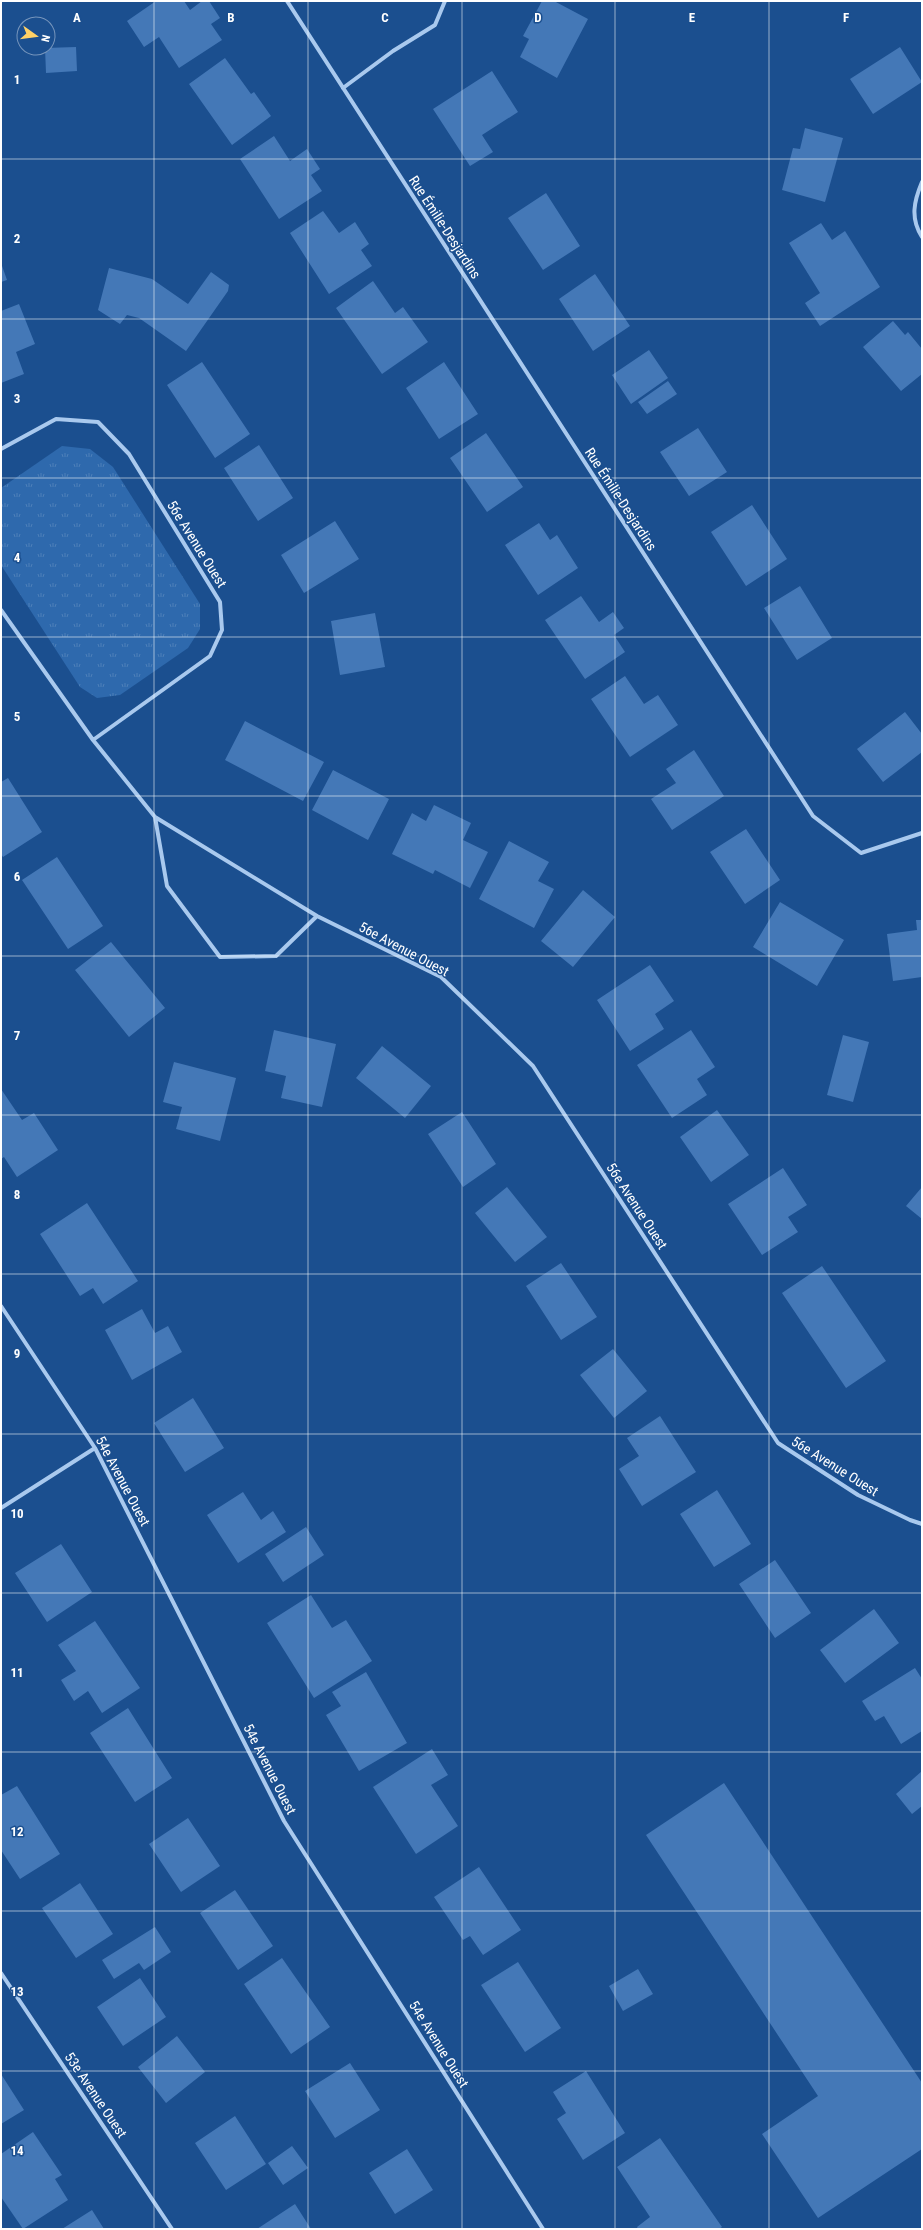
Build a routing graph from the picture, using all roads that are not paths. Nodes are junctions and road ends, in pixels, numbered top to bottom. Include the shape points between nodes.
1 (287, 1) edge
2 (445, 1) edge
3 (343, 88) junction
4 (922, 182) edge
5 (922, 236) edge
6 (1, 449) edge
7 (1, 610) edge
8 (93, 740) junction
9 (155, 817) junction
10 (922, 833) edge
11 (317, 916) junction
12 (1, 1306) edge
13 (95, 1448) junction
14 (1, 1508) edge
15 (922, 1524) edge
16 (1, 1973) edge
17 (172, 2229) edge
18 (543, 2229) edge

1 - 3 street, Rue Émilie-Desjardins
2 - 3 street via 435,25 393,51
3 - 10 street, Rue Émilie-Desjardins via 813,816 861,853
4 - 5 street via 914,201 916,228
6 - 8 street, 56e Avenue Ouest via 56,419 98,422 129,454 220,602 222,630 210,656
7 - 8 street, 56e Avenue Ouest
8 - 9 street, 56e Avenue Ouest
9 - 11 street, 56e Avenue Ouest
9 - 11 street, 56e Avenue Ouest via 167,886 220,956 276,956
11 - 15 street, 56e Avenue Ouest via 441,977 533,1066 778,1444 858,1495
12 - 13 street, 54e Avenue Ouest
13 - 14 street
13 - 18 street, 54e Avenue Ouest via 284,1821
16 - 17 street, 53e Avenue Ouest

